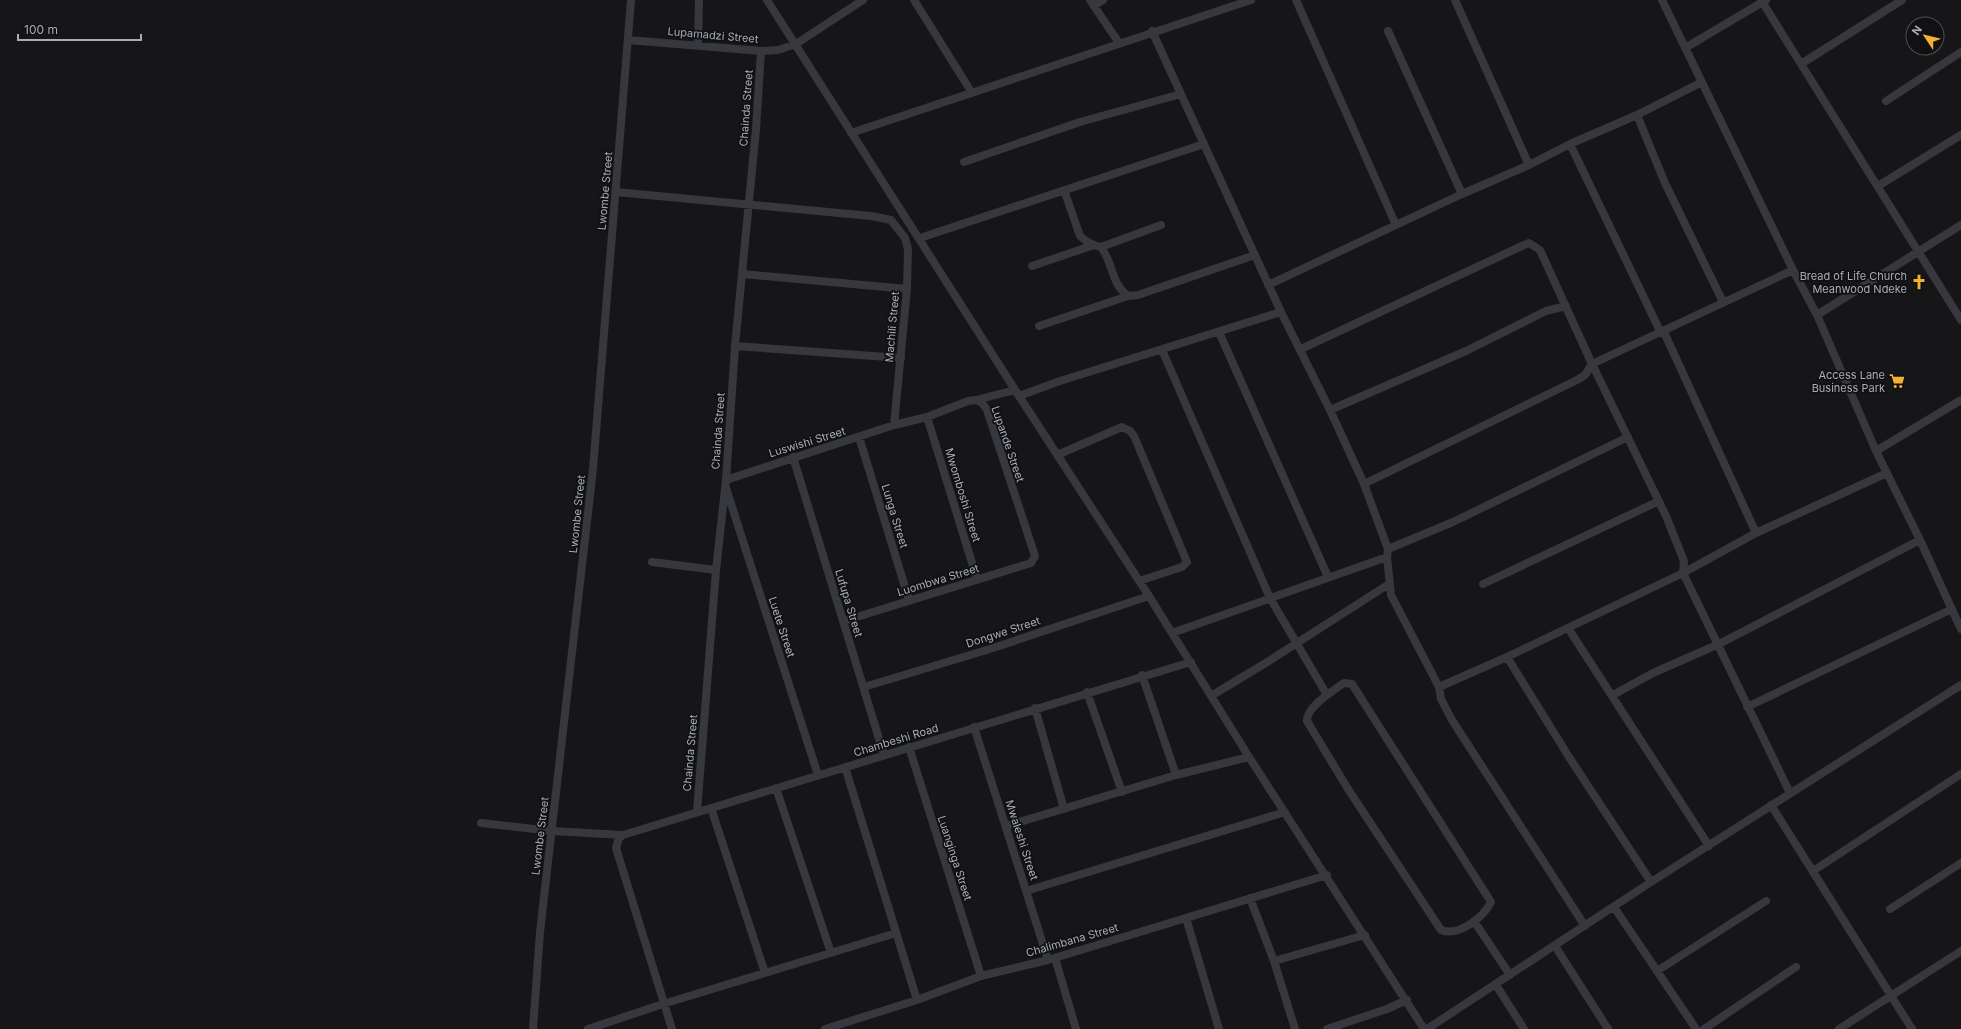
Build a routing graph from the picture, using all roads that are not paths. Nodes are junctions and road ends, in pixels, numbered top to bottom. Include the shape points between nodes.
1 (630, 0) edge
2 (699, 0) edge
3 (767, 0) edge
4 (862, 0) edge
5 (914, 0) edge
6 (1103, 0) edge
7 (1251, 0) edge
8 (1296, 0) edge
9 (1455, 0) edge
10 (1662, 0) edge
11 (1902, 0) edge
12 (1763, 1) edge
13 (1092, 3) edge
14 (1388, 31) dead end
15 (1152, 32) junction
16 (628, 40) junction
17 (1119, 43) junction
18 (796, 44) junction
19 (698, 45) junction
20 (1685, 48) junction
21 (761, 51) junction
22 (1961, 52) edge
23 (1801, 64) junction
24 (1702, 82) junction
25 (972, 93) junction
26 (1181, 94) junction
27 (1886, 100) dead end
28 (1637, 115) junction
29 (851, 133) junction
30 (1961, 135) edge
31 (1204, 144) junction
32 (1570, 144) junction
33 (964, 162) dead end
34 (1529, 165) junction
35 (1878, 186) junction
36 (1064, 190) junction
37 (616, 192) junction
38 (1462, 194) junction
39 (748, 205) junction
40 (1161, 225) dead end
41 (1396, 225) junction
42 (1961, 225) edge
43 (903, 235) junction
44 (918, 236) junction
45 (1097, 246) junction
46 (1918, 251) junction
47 (1255, 255) junction
48 (1032, 266) dead end
49 (1792, 270) junction
50 (742, 274) junction
51 (1268, 285) junction
52 (907, 289) junction
53 (1128, 296) junction
54 (1723, 302) junction
55 (1566, 306) junction
56 (1281, 312) junction
57 (1817, 315) junction
58 (1961, 320) edge
59 (1039, 326) dead end
60 (1219, 332) junction
61 (1662, 332) junction
62 (735, 346) junction
63 (1301, 349) junction
64 (1162, 350) junction
65 (901, 358) junction
66 (1592, 364) junction
67 (1017, 393) junction
68 (976, 400) junction
69 (1961, 400) edge
70 (1330, 410) junction
71 (927, 416) junction
72 (894, 425) junction
73 (859, 437) junction
74 (1628, 437) junction
75 (1876, 451) junction
76 (1057, 455) junction
77 (793, 457) junction
78 (1887, 473) junction
79 (726, 483) junction
80 (1364, 484) junction
81 (1659, 501) junction
82 (1756, 533) junction
83 (1920, 540) junction
84 (1388, 553) junction
85 (1035, 556) joint
86 (652, 562) dead end
87 (716, 570) junction
88 (1683, 573) junction
89 (1328, 577) junction
90 (977, 579) junction
91 (1139, 581) junction
92 (1390, 584) junction
93 (1483, 584) dead end
94 (1149, 596) junction
95 (1270, 598) junction
96 (909, 600) junction
97 (1952, 609) junction
98 (844, 621) junction
99 (1568, 628) junction
100 (1961, 629) edge
101 (1172, 633) junction
102 (1296, 644) junction
103 (1719, 644) junction
104 (1507, 657) junction
105 (1190, 662) junction
106 (1142, 675) junction
107 (1961, 685) edge
108 (864, 687) junction
109 (1439, 687) junction
110 (1087, 692) junction
111 (1327, 695) junction
112 (1613, 695) junction
113 (1212, 696) junction
114 (1747, 707) junction
115 (1035, 708) junction
116 (974, 727) junction
117 (908, 748) junction
118 (884, 755) junction
119 (1249, 757) junction
120 (845, 767) junction
121 (1961, 774) edge
122 (818, 775) junction
123 (1176, 775) junction
124 (776, 788) junction
125 (1122, 792) junction
126 (1790, 793) junction
127 (1771, 806) junction
128 (711, 808) junction
129 (1064, 809) junction
130 (697, 812) junction
131 (1286, 812) junction
132 (481, 823) dead end
133 (1006, 826) junction
134 (552, 831) junction
135 (623, 835) junction
136 (1709, 846) junction
137 (1961, 863) edge
138 (1813, 871) junction
139 (1326, 875) junction
140 (1651, 882) junction
141 (1026, 891) junction
142 (1250, 898) junction
143 (1766, 901) dead end
144 (1614, 907) junction
145 (1890, 909) dead end
146 (1186, 918) junction
147 (1474, 921) junction
148 (1585, 926) junction
149 (896, 933) junction
150 (1365, 935) junction
151 (1555, 946) junction
152 (1961, 951) edge
153 (831, 953) junction
154 (1051, 959) junction
155 (1274, 961) junction
156 (1796, 967) dead end
157 (1657, 971) junction
158 (765, 973) junction
159 (1510, 975) junction
160 (981, 976) junction
161 (1496, 985) junction
162 (1891, 996) junction
163 (918, 1000) junction
164 (1407, 1000) junction
165 (663, 1004) junction
166 (1076, 1028) edge
167 (533, 1029) edge
168 (588, 1029) edge
169 (672, 1029) edge
170 (825, 1029) edge
171 (1066, 1029) edge
172 (1219, 1029) edge
173 (1295, 1029) edge
174 (1327, 1029) edge
175 (1426, 1029) edge
176 (1524, 1029) edge
177 (1608, 1029) edge
178 (1696, 1029) edge
179 (1704, 1029) edge
180 (1839, 1029) edge
181 (1912, 1029) edge

1 - 16 street, Lwombe Street
2 - 19 street
3 - 18 street
4 - 18 street, Lupamadzi Street
5 - 25 street
6 - 13 street
7 - 15 street
8 - 41 street
9 - 34 street
10 - 20 street
11 - 23 street
12 - 20 street
12 - 23 street
13 - 17 street
14 - 38 street
15 - 17 street
15 - 26 street
16 - 19 street, Lupamadzi Street
16 - 37 street, Lwombe Street
17 - 25 street
18 - 21 street, Lupamadzi Street via 778,50
18 - 29 street
19 - 21 street, Lupamadzi Street
20 - 24 street
21 - 39 street, Chainda Street
22 - 27 street
23 - 35 street
24 - 28 street
24 - 49 street
25 - 29 street
26 - 31 street
26 - 33 street via 1080,122
28 - 32 street
28 - 54 street via 1666,183
29 - 44 street
30 - 35 street
31 - 36 street
31 - 47 street
32 - 34 street
32 - 61 street
34 - 38 street
35 - 46 street
36 - 44 street
36 - 45 street via 1080,236
37 - 39 street
37 - 134 street, Lwombe Street via 593,469
38 - 41 street
39 - 43 street via 871,216 891,220
39 - 50 street, Chainda Street
40 - 45 street
41 - 51 street
42 - 46 street
43 - 44 street
43 - 52 street, Machili Street via 908,249
44 - 67 street
45 - 48 street
45 - 53 street via 1106,253 1117,285 1121,292
46 - 57 street
46 - 58 street
47 - 51 street
47 - 53 street via 1138,295
49 - 54 street
49 - 57 street
50 - 52 street
50 - 62 street, Chainda Street
51 - 56 street
52 - 65 street, Machili Street
53 - 59 street
54 - 61 street
55 - 63 street via 1543,254 1529,243
55 - 66 street
55 - 70 street via 1546,311 1466,351
56 - 60 street
56 - 63 street
57 - 75 street
60 - 64 street
60 - 89 street
61 - 66 street
61 - 82 street
62 - 65 street
62 - 79 street, Chainda Street
63 - 70 street
64 - 67 street
64 - 95 street
65 - 72 street, Machili Street
66 - 74 street
66 - 80 street via 1585,375 1577,380
67 - 68 street
67 - 76 street
68 - 71 street, Lupande Street
68 - 85 street, Lupande Street via 987,410
69 - 75 street
70 - 80 street
71 - 72 street, Lupande Street
71 - 90 street, Mwomboshi Street
72 - 73 street, Luswishi Street
73 - 77 street, Luswishi Street
73 - 96 street, Lunga Street
74 - 81 street
74 - 84 street
75 - 78 street
76 - 91 street
76 - 91 street via 1122,428 1134,436 1187,562 1182,567
77 - 79 street, Luswishi Street
77 - 98 street, Lufupa Street
78 - 82 street
78 - 83 street
79 - 87 street, Chainda Street
79 - 122 street, Luete Street
80 - 84 street
81 - 88 street via 1684,561
81 - 93 street
82 - 88 street
83 - 97 street
83 - 103 street
84 - 89 street
84 - 92 street
85 - 90 street, Luombwa Street via 1031,563
86 - 87 street
87 - 130 street, Chainda Street
88 - 99 street
88 - 103 street
89 - 95 street
90 - 96 street, Luombwa Street
91 - 94 street
92 - 102 street
92 - 109 street via 1391,595
94 - 101 street
94 - 108 street, Dongwe Street via 990,649
95 - 101 street
95 - 102 street
96 - 98 street, Luombwa Street
97 - 100 street
97 - 114 street
98 - 108 street, Lufupa Street
99 - 104 street
99 - 112 street
101 - 105 street
102 - 111 street
102 - 113 street
103 - 112 street via 1653,673
103 - 114 street
104 - 109 street
104 - 140 street
105 - 106 street, Chambeshi Road
105 - 113 street
106 - 110 street, Chambeshi Road
106 - 123 street
107 - 126 street
108 - 118 street, Lufupa Street
109 - 148 street via 1452,720
110 - 115 street, Chambeshi Road
110 - 125 street
111 - 147 street via 1344,683 1352,684 1491,902 1485,912
111 - 147 street via 1308,714 1307,721 1353,795 1441,930 1449,933 1457,931
112 - 136 street
113 - 119 street
114 - 126 street
115 - 116 street, Chambeshi Road
115 - 129 street
116 - 117 street, Chambeshi Road
116 - 133 street, Mwaleshi Street
117 - 118 street, Chambeshi Road
117 - 160 street, Luanginga Street
118 - 120 street, Chambeshi Road
119 - 123 street
119 - 131 street
120 - 122 street, Chambeshi Road
120 - 149 street
121 - 138 street
122 - 124 street, Chambeshi Road
123 - 125 street
124 - 128 street, Chambeshi Road
124 - 153 street
125 - 129 street
126 - 127 street
127 - 136 street
127 - 138 street
128 - 130 street, Chambeshi Road
128 - 158 street
129 - 133 street
130 - 135 street, Chambeshi Road
131 - 139 street
131 - 141 street
132 - 134 street
133 - 141 street, Mwaleshi Street
134 - 135 street
134 - 167 street, Lwombe Street via 540,932
135 - 165 street via 619,838 616,848
136 - 140 street
137 - 145 street
138 - 162 street
139 - 142 street, Chalimbana Street
139 - 150 street
140 - 144 street
141 - 154 street, Mwaleshi Street
142 - 146 street, Chalimbana Street
142 - 155 street
143 - 157 street
144 - 148 street
144 - 157 street
146 - 154 street, Chalimbana Street
146 - 172 street
147 - 159 street
148 - 151 street
149 - 153 street
149 - 163 street
150 - 155 street
150 - 164 street
151 - 159 street
151 - 177 street
152 - 162 street
153 - 158 street
154 - 160 street, Chalimbana Street
154 - 166 street, Mwaleshi Street
155 - 173 street
156 - 179 street
157 - 178 street
158 - 165 street
159 - 161 street
160 - 163 street, Chalimbana Street
161 - 175 street
161 - 176 street
162 - 180 street
162 - 181 street
163 - 170 street, Chalimbana Street
164 - 174 street
164 - 175 street
165 - 168 street
165 - 169 street
166 - 171 street

